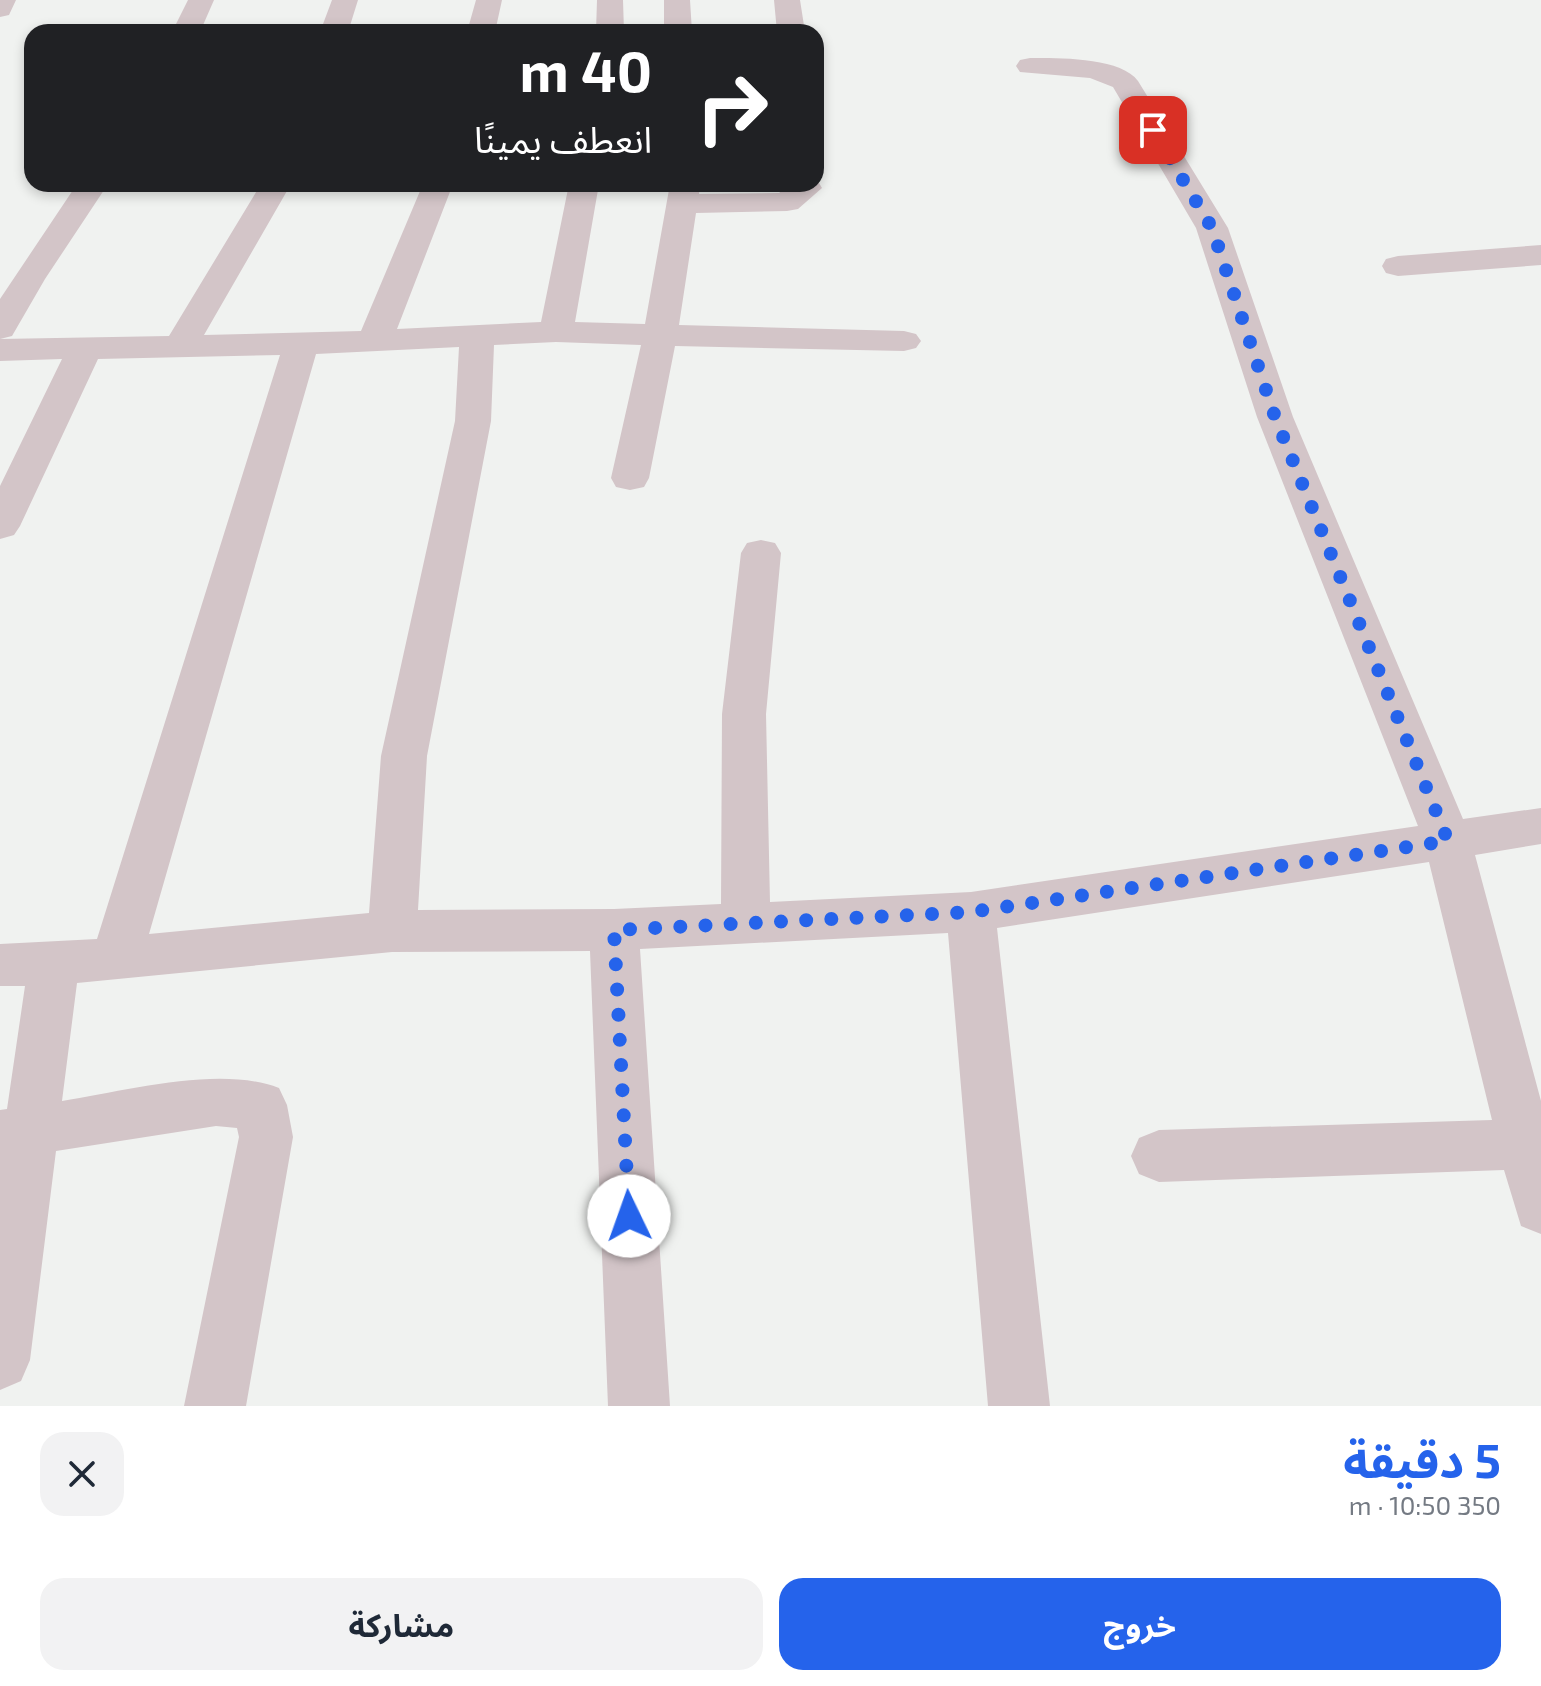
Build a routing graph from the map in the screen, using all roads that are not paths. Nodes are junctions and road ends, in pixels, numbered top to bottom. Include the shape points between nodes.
1 (3, 0) edge
2 (201, 0) edge
3 (345, 0) edge
4 (489, 0) edge
5 (610, 0) edge
6 (677, 0) edge
7 (787, 0) edge
8 (0, 9) edge
9 (190, 24) edge
10 (337, 24) edge
11 (483, 24) edge
12 (610, 24) edge
13 (678, 24) edge
14 (790, 24) edge
15 (1030, 66) dead end
16 (88, 192) edge
17 (271, 192) edge
18 (435, 192) edge
19 (582, 192) edge
20 (801, 192) edge
21 (684, 194) edge
22 (1541, 255) edge
23 (1398, 266) dead end
24 (0, 329) edge
25 (556, 332) junction
26 (660, 335) junction
27 (477, 336) junction
28 (375, 340) junction
29 (904, 341) dead end
30 (301, 344) junction
31 (180, 347) junction
32 (0, 350) edge
33 (84, 351) junction
34 (630, 478) dead end
35 (0, 526) edge
36 (761, 553) dead end
37 (1541, 826) edge
38 (1448, 841) junction
39 (971, 912) junction
40 (746, 922) junction
41 (614, 930) junction
42 (392, 931) junction
43 (117, 956) junction
44 (54, 964) junction
45 (0, 965) edge
46 (16, 1132) edge
47 (1526, 1144) junction
48 (1159, 1156) dead end
49 (1541, 1207) edge
50 (0, 1360) edge
51 (215, 1406) edge
52 (639, 1406) edge
53 (1019, 1406) edge

1 - 8 street
2 - 9 street
3 - 10 street
4 - 11 street
5 - 12 street
6 - 13 street
7 - 14 street
15 - 38 street via 1081,67 1124,81 1212,228 1275,417
16 - 24 street
17 - 31 street
18 - 28 street
19 - 25 street
20 - 21 street via 787,202
21 - 26 street
22 - 23 street
25 - 26 street
25 - 27 street
26 - 29 street
26 - 34 street
27 - 28 street
27 - 42 street via 473,421 404,756
28 - 30 street
30 - 31 street
30 - 43 street
31 - 33 street
32 - 33 street
33 - 35 street
36 - 40 street via 744,714
37 - 38 street
38 - 39 street
38 - 47 street
39 - 40 street
39 - 53 street
40 - 41 street
41 - 42 street
41 - 52 street
42 - 43 street
43 - 44 street
44 - 45 street
44 - 46 street
46 - 50 street
46 - 51 street via 216,1102 260,1105 266,1137
47 - 48 street
47 - 49 street

